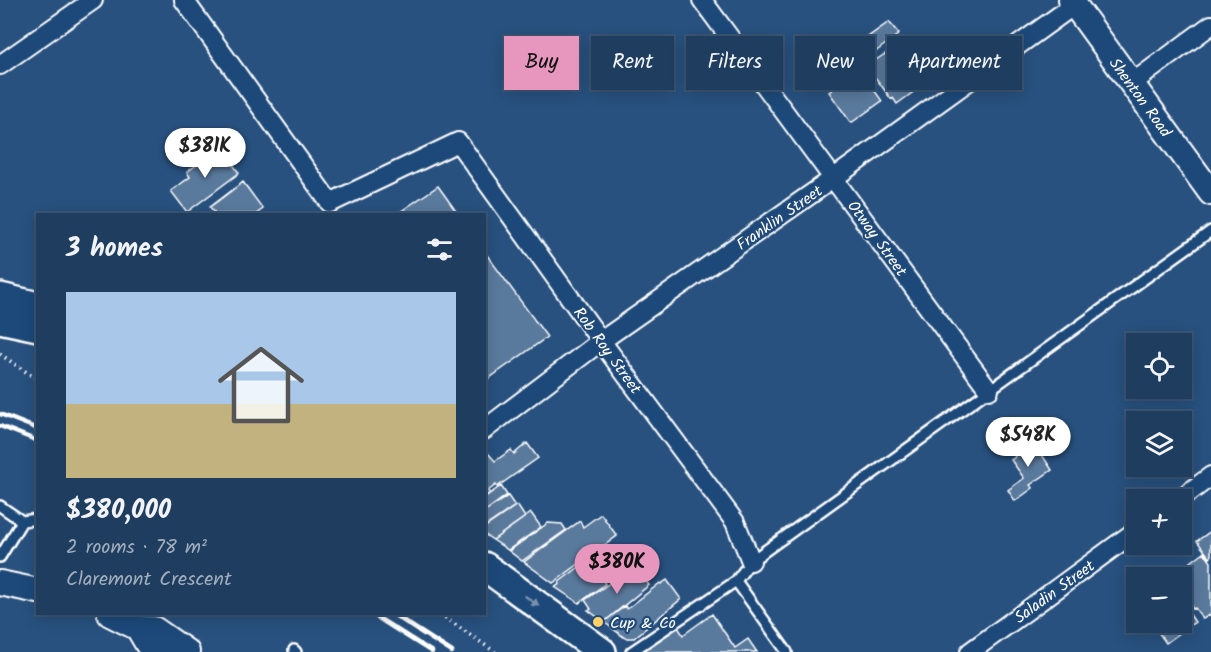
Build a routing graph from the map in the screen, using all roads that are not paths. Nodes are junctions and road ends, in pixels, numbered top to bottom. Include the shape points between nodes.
1 (93, 0) edge
2 (184, 0) edge
3 (702, 0) edge
4 (1072, 2) edge
5 (1211, 25) edge
6 (0, 65) edge
7 (1131, 84) junction
8 (834, 178) junction
9 (1211, 193) edge
10 (1211, 231) edge
11 (0, 297) edge
12 (36, 306) edge
13 (0, 319) edge
14 (36, 327) edge
15 (601, 341) junction
16 (989, 390) junction
17 (486, 428) edge
18 (1211, 476) edge
19 (1192, 490) edge
20 (0, 506) edge
21 (36, 519) edge
22 (22, 521) junction
23 (1126, 538) edge
24 (0, 557) edge
25 (751, 561) junction
26 (486, 567) edge
27 (736, 580) junction
28 (0, 583) edge
29 (486, 590) edge
30 (36, 591) edge
31 (112, 615) edge
32 (138, 628) junction
33 (157, 652) edge
34 (187, 652) edge
35 (570, 652) edge
36 (602, 652) edge
37 (631, 652) edge
38 (788, 652) edge
39 (970, 652) edge

1 - 6 street
2 - 15 street, Rob Roy Street via 330,203 458,142
3 - 8 street, Otway Street
4 - 7 street, Shenton Road
4 - 8 street, Franklin Street
5 - 7 street
7 - 9 street, Shenton Road
8 - 15 street, Franklin Street
8 - 16 street, Otway Street
10 - 16 lane
11 - 12 main road
13 - 14 main road
15 - 17 street, Franklin Street
15 - 25 street, Rob Roy Street via 735,522
16 - 25 lane
18 - 19 street
20 - 22 lane
21 - 22 lane
22 - 24 lane
23 - 39 street, Saladin Street
25 - 27 lane
26 -> 36 main road
27 - 37 lane
27 - 38 lane
28 - 30 street
29 - 35 main road
31 - 32 street
32 - 33 street
32 - 34 street via 154,629

